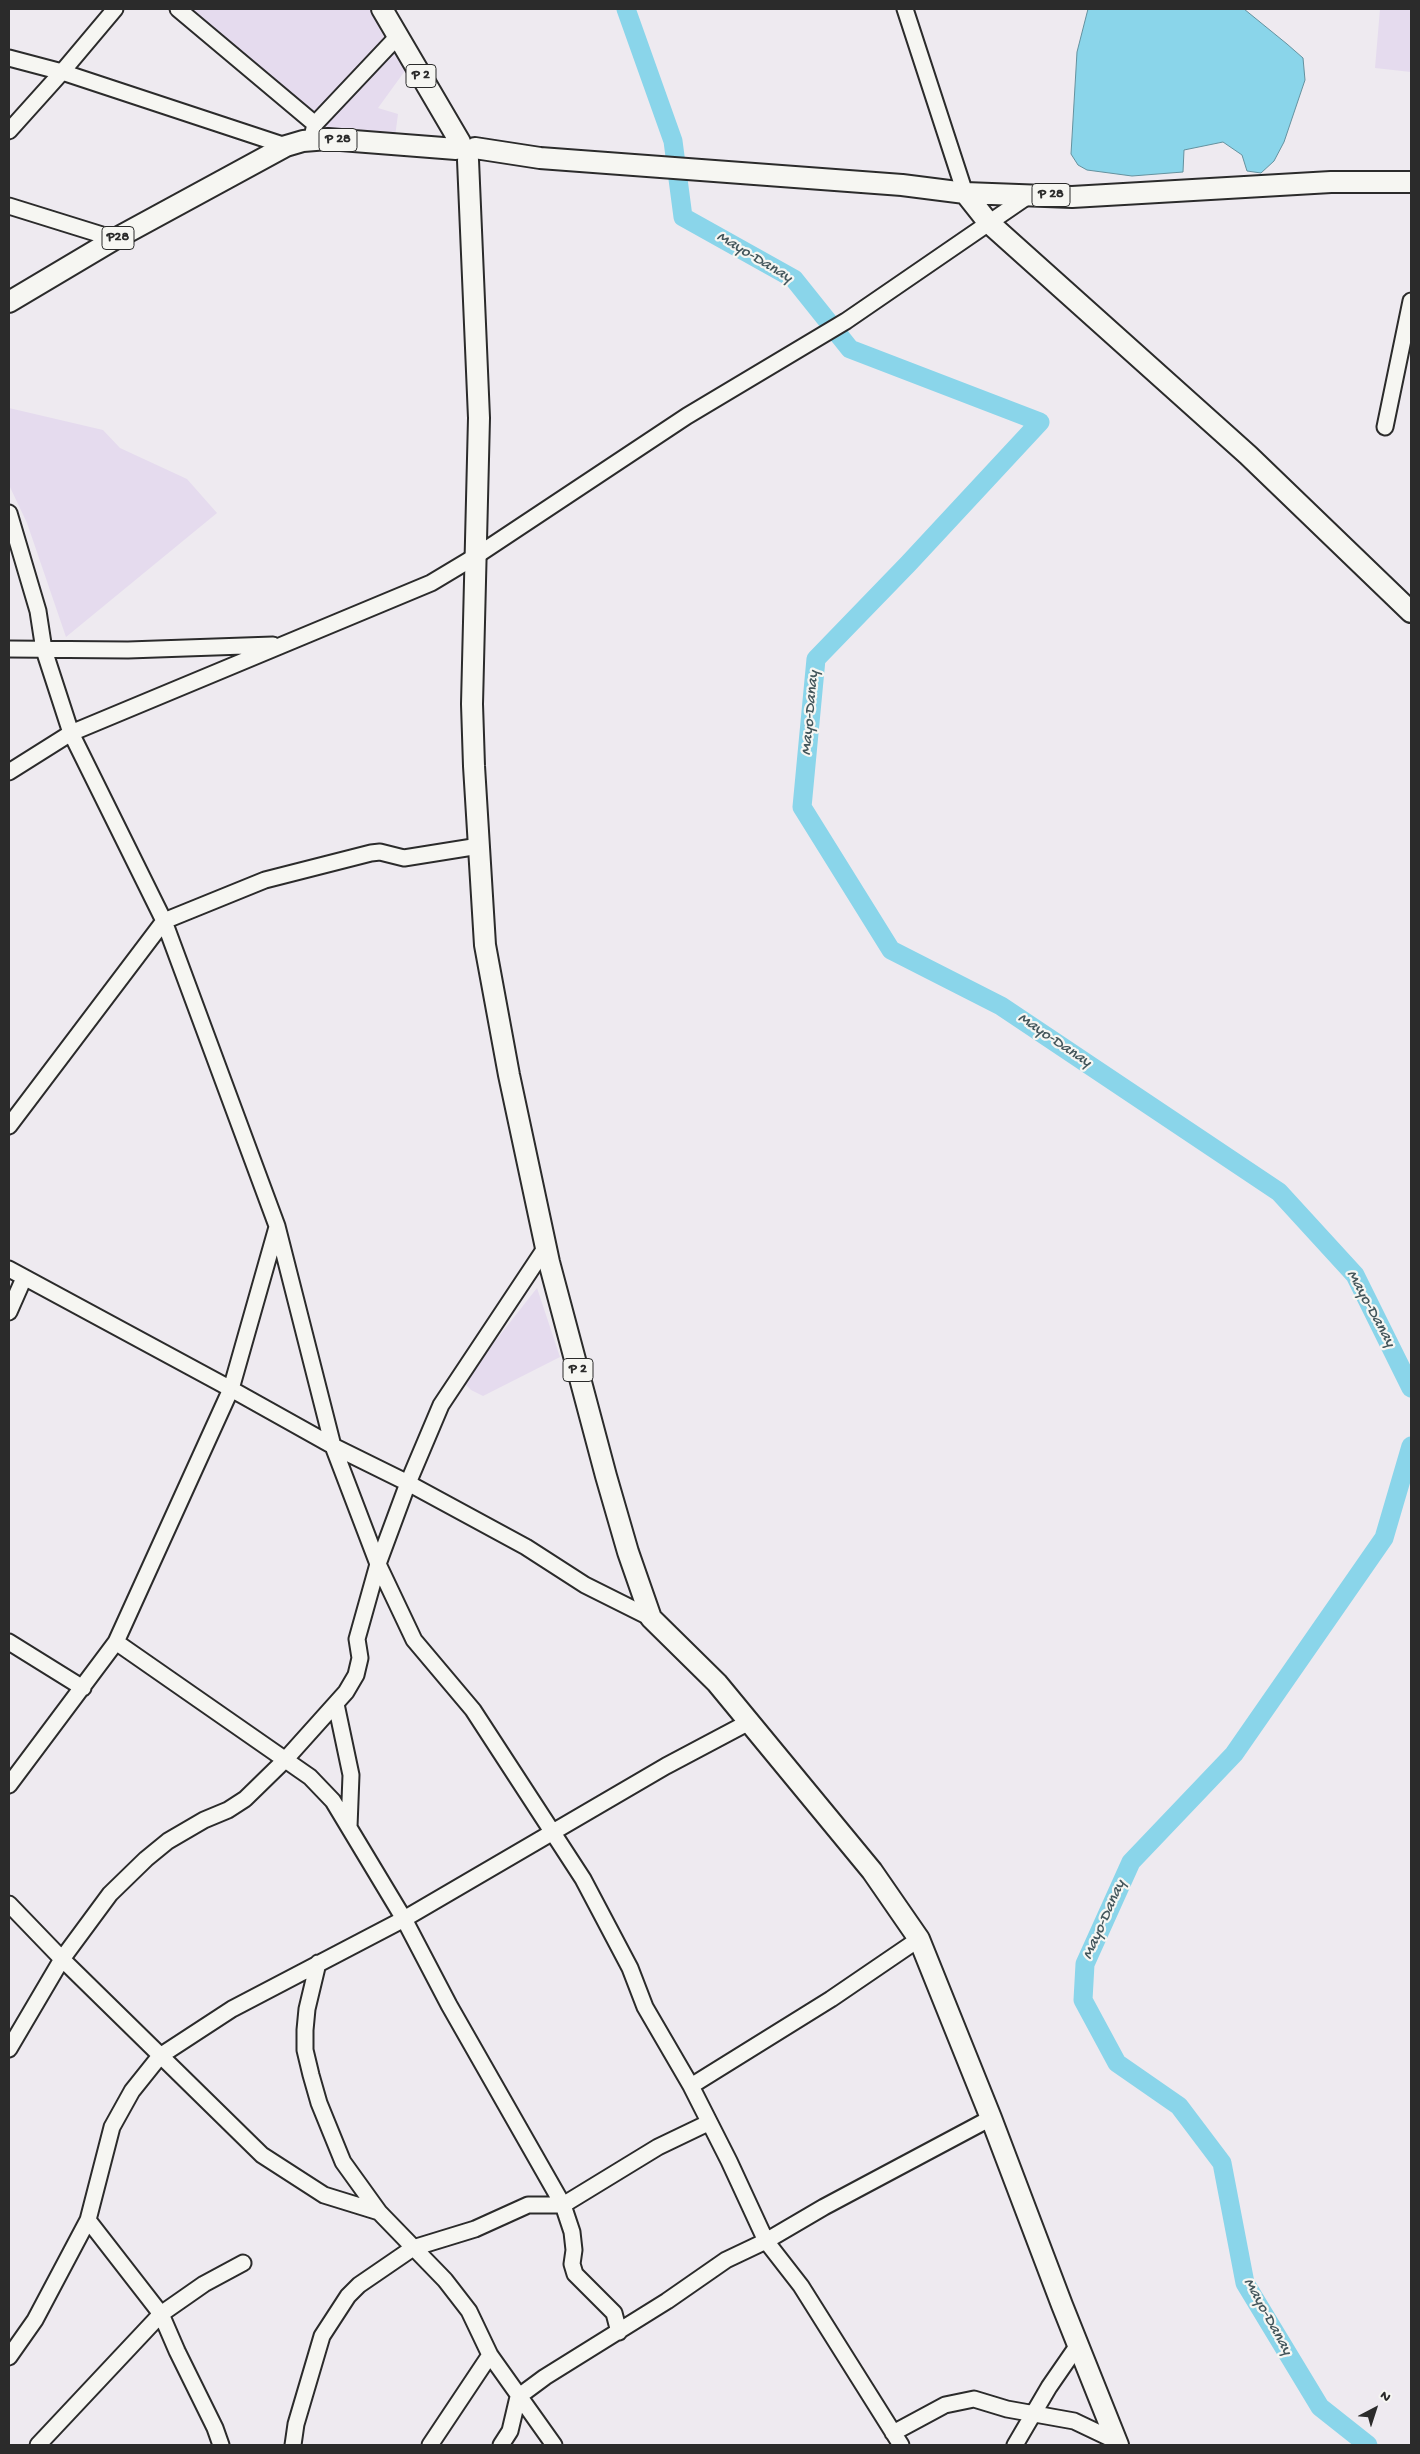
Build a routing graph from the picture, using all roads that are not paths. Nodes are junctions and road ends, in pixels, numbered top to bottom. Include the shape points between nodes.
1 (115, 9) edge
2 (178, 9) edge
3 (382, 9) edge
4 (905, 9) edge
5 (398, 36) junction
6 (9, 58) edge
7 (62, 72) junction
8 (9, 131) edge
9 (313, 132) junction
10 (286, 146) junction
11 (465, 150) junction
12 (229, 177) joint
13 (1411, 182) edge
14 (965, 193) junction
15 (1031, 194) junction
16 (9, 206) edge
17 (988, 222) junction
18 (115, 239) junction
19 (1411, 301) edge
20 (9, 302) edge
21 (1385, 427) dead end
22 (9, 513) edge
23 (476, 556) junction
24 (1411, 612) edge
25 (285, 644) junction
26 (9, 650) edge
27 (44, 650) junction
28 (71, 734) junction
29 (9, 772) edge
30 (479, 846) junction
31 (164, 922) junction
32 (9, 1126) edge
33 (277, 1226) junction
34 (546, 1247) junction
35 (9, 1269) edge
36 (24, 1278) junction
37 (9, 1312) edge
38 (231, 1389) junction
39 (333, 1446) junction
40 (408, 1484) junction
41 (378, 1564) junction
42 (651, 1618) junction
43 (9, 1642) edge
44 (116, 1642) junction
45 (83, 1688) junction
46 (336, 1704) junction
47 (749, 1722) junction
48 (285, 1760) junction
49 (12, 1777) edge
50 (349, 1827) junction
51 (553, 1834) junction
52 (9, 1904) edge
53 (404, 1919) junction
54 (919, 1939) junction
55 (62, 1959) junction
56 (318, 1963) junction
57 (9, 2049) edge
58 (160, 2056) junction
59 (691, 2086) junction
60 (992, 2118) junction
61 (708, 2123) junction
62 (563, 2205) junction
63 (379, 2212) junction
64 (88, 2220) junction
65 (766, 2241) junction
66 (414, 2248) junction
67 (243, 2263) dead end
68 (161, 2314) junction
69 (619, 2332) junction
70 (1078, 2346) junction
71 (490, 2355) junction
72 (9, 2356) edge
73 (518, 2397) junction
74 (1034, 2414) junction
75 (897, 2439) edge
76 (1117, 2443) edge
77 (38, 2445) edge
78 (220, 2445) edge
79 (293, 2445) edge
80 (430, 2445) edge
81 (501, 2445) edge
82 (554, 2445) edge
83 (1015, 2445) edge

1 - 7 street
2 - 9 street
3 - 5 main road, P 2
4 - 14 street
5 - 9 street
5 - 11 main road, P 2
6 - 7 street
7 - 8 street
7 - 10 street
9 - 10 main road, P 28
9 - 11 main road, P 28 via 355,141
10 - 12 main road, P 28
11 - 14 main road, P 28 via 902,185
11 - 23 main road, P 2 via 479,418
12 - 18 main road, P28
13 - 15 main road, P 28 via 1331,182 1072,197
14 - 15 main road, P 28
14 - 17 main road
15 - 17 street
16 - 18 street
17 - 23 street via 846,320 686,416
17 - 24 main road via 1248,455
18 - 20 main road, P28
19 - 21 street
22 - 27 street via 38,611
23 - 25 street via 411,594
23 - 30 main road, P 2 via 472,704
25 - 27 street
25 - 28 street
26 - 27 street
27 - 28 street
28 - 29 street
28 - 31 street
30 - 31 street via 404,858 371,853 265,880
30 - 34 main road, P 2 via 485,945
31 - 32 street
31 - 33 street
33 - 38 street
33 - 39 street
34 - 40 street via 440,1405
34 - 42 main road, P 2 via 606,1476
35 - 36 street
36 - 37 street
36 - 38 street
38 - 39 street
38 - 44 street
39 - 40 street
39 - 41 street
40 - 41 street
40 - 42 street via 526,1547 585,1585
41 - 46 street via 357,1640 360,1658 356,1675
41 - 51 street via 414,1640 473,1710
42 - 47 main road, P 2 via 717,1683
43 - 45 street
44 - 45 street
44 - 48 street
45 - 49 street
46 - 48 street
46 - 50 street via 351,1774
47 - 51 street via 666,1766
47 - 54 main road, P 2 via 872,1871
48 - 50 street via 325,1791
48 - 55 street via 245,1800 204,1820 146,1859 110,1894
50 - 53 street
51 - 53 street
51 - 59 street via 595,1902 630,1968 645,2007
52 - 55 street
53 - 56 street
53 - 62 street
54 - 59 street via 823,2004
54 - 60 main road, P 2
55 - 57 street
55 - 58 street
56 - 58 street via 232,2009
56 - 63 street via 305,2030 305,2050 311,2075 343,2162
58 - 63 street via 262,2155 324,2195
58 - 64 street via 132,2090 112,2127
59 - 61 street
60 - 65 street
60 - 70 main road, P 2
61 - 62 street via 658,2147
61 - 65 street
62 - 66 street via 528,2205 475,2229
62 - 69 street via 572,2232 575,2274 614,2313
63 - 66 street
64 - 68 street
64 - 72 street via 35,2320
65 - 69 street via 726,2260
65 - 75 street via 801,2286
66 - 71 street via 469,2311
66 - 79 street via 359,2285 322,2336 296,2424
67 - 68 street via 204,2284
68 - 77 street
68 - 78 street
69 - 73 street via 545,2376
70 - 74 street
70 - 76 main road, P 2
71 - 73 street
71 - 80 street
73 - 81 street via 510,2431
73 - 82 street
74 - 75 street via 974,2398 962,2400 945,2405
74 - 76 street via 1074,2421
74 - 83 street

